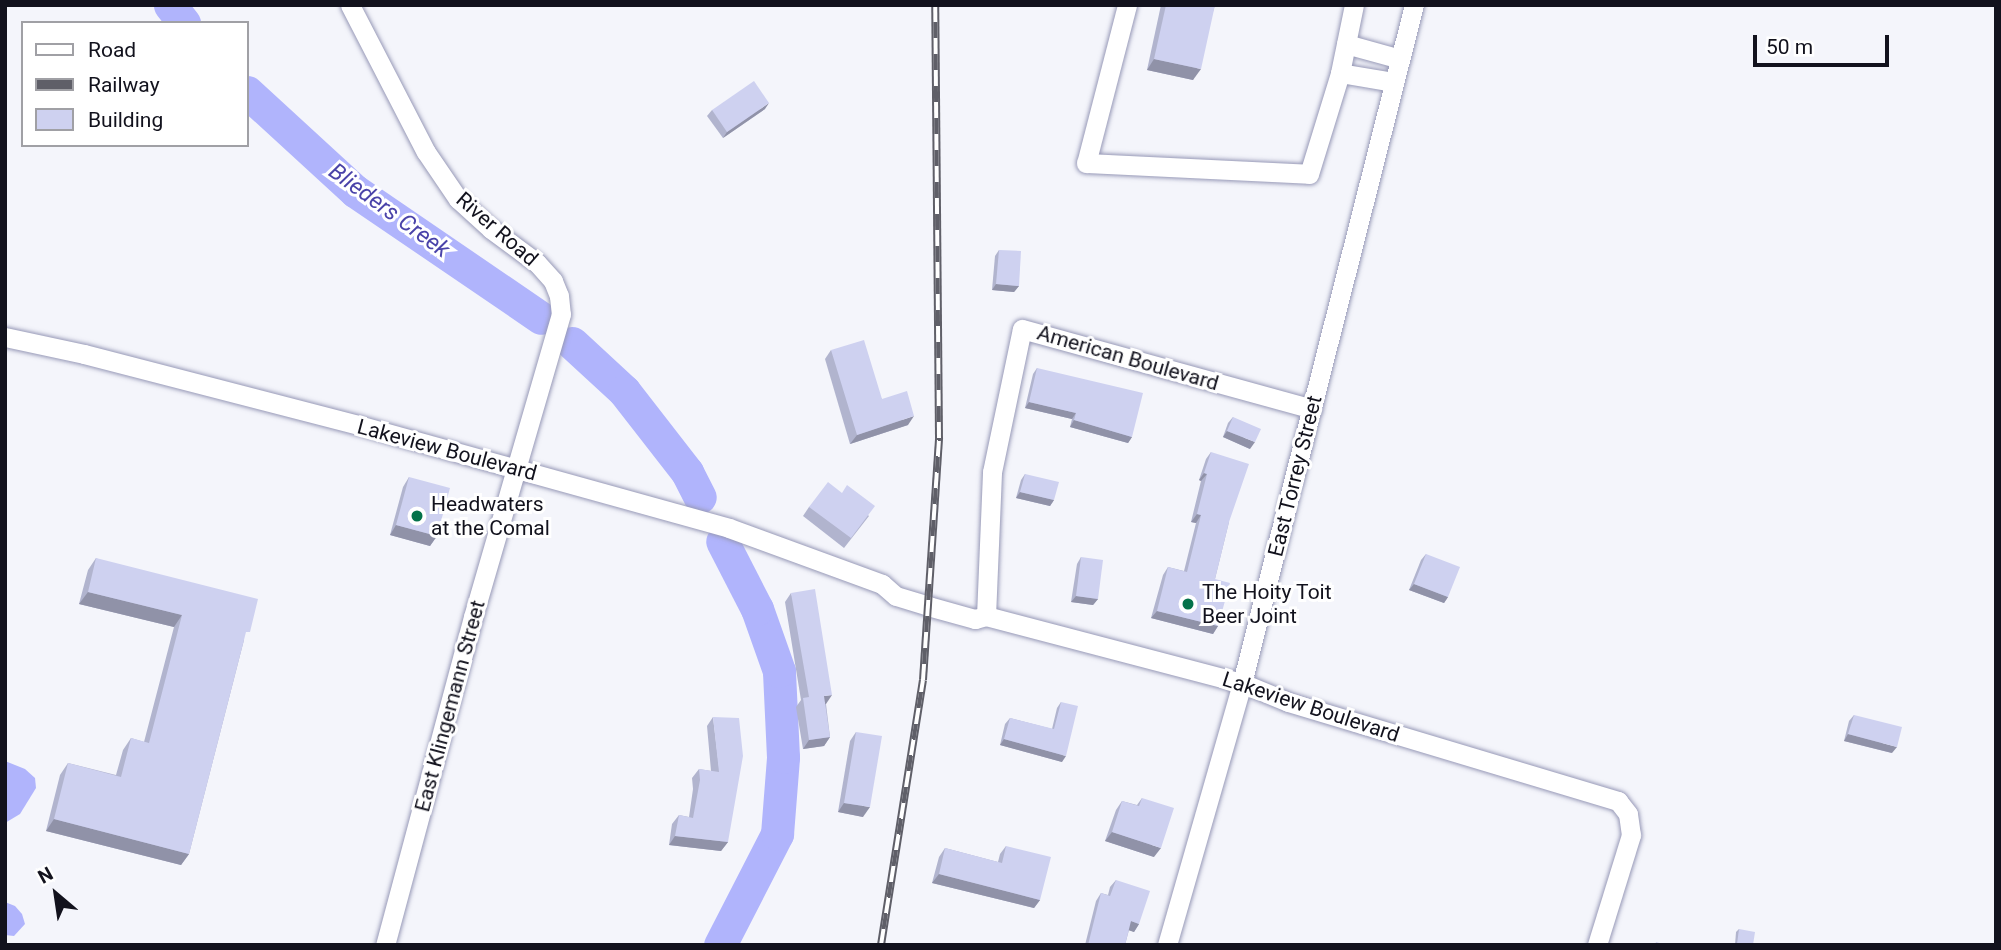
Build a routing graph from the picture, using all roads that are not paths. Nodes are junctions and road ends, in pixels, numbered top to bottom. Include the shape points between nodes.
1 (350, 5) edge
2 (1127, 5) edge
3 (1354, 5) edge
4 (1414, 5) edge
5 (1346, 44) junction
6 (1400, 59) junction
7 (1340, 73) junction
8 (1394, 82) junction
9 (5, 337) edge
10 (1312, 409) junction
11 (515, 468) junction
12 (986, 616) junction
13 (1242, 683) junction
14 (385, 945) edge
15 (1167, 945) edge
16 (1597, 945) edge

1 - 11 street, River Road via 426,152 458,199 537,263 559,296 561,314
2 - 7 street via 1086,163 1309,174
3 - 5 street
4 - 6 street, East Torrey Street
5 - 6 street
5 - 7 street
6 - 8 street, East Torrey Street
7 - 8 street
8 - 10 street, East Torrey Street
9 - 11 street, Lakeview Boulevard
10 - 12 street, American Boulevard via 1023,329 992,472
10 - 13 street, East Torrey Street
11 - 12 street, Lakeview Boulevard via 743,532 882,584 896,596 975,619
11 - 14 street, East Klingemann Street
12 - 13 street, Lakeview Boulevard
13 - 15 street, East Torrey Street
13 - 16 street, Lakeview Boulevard via 1288,702 1618,801 1628,814 1631,835

